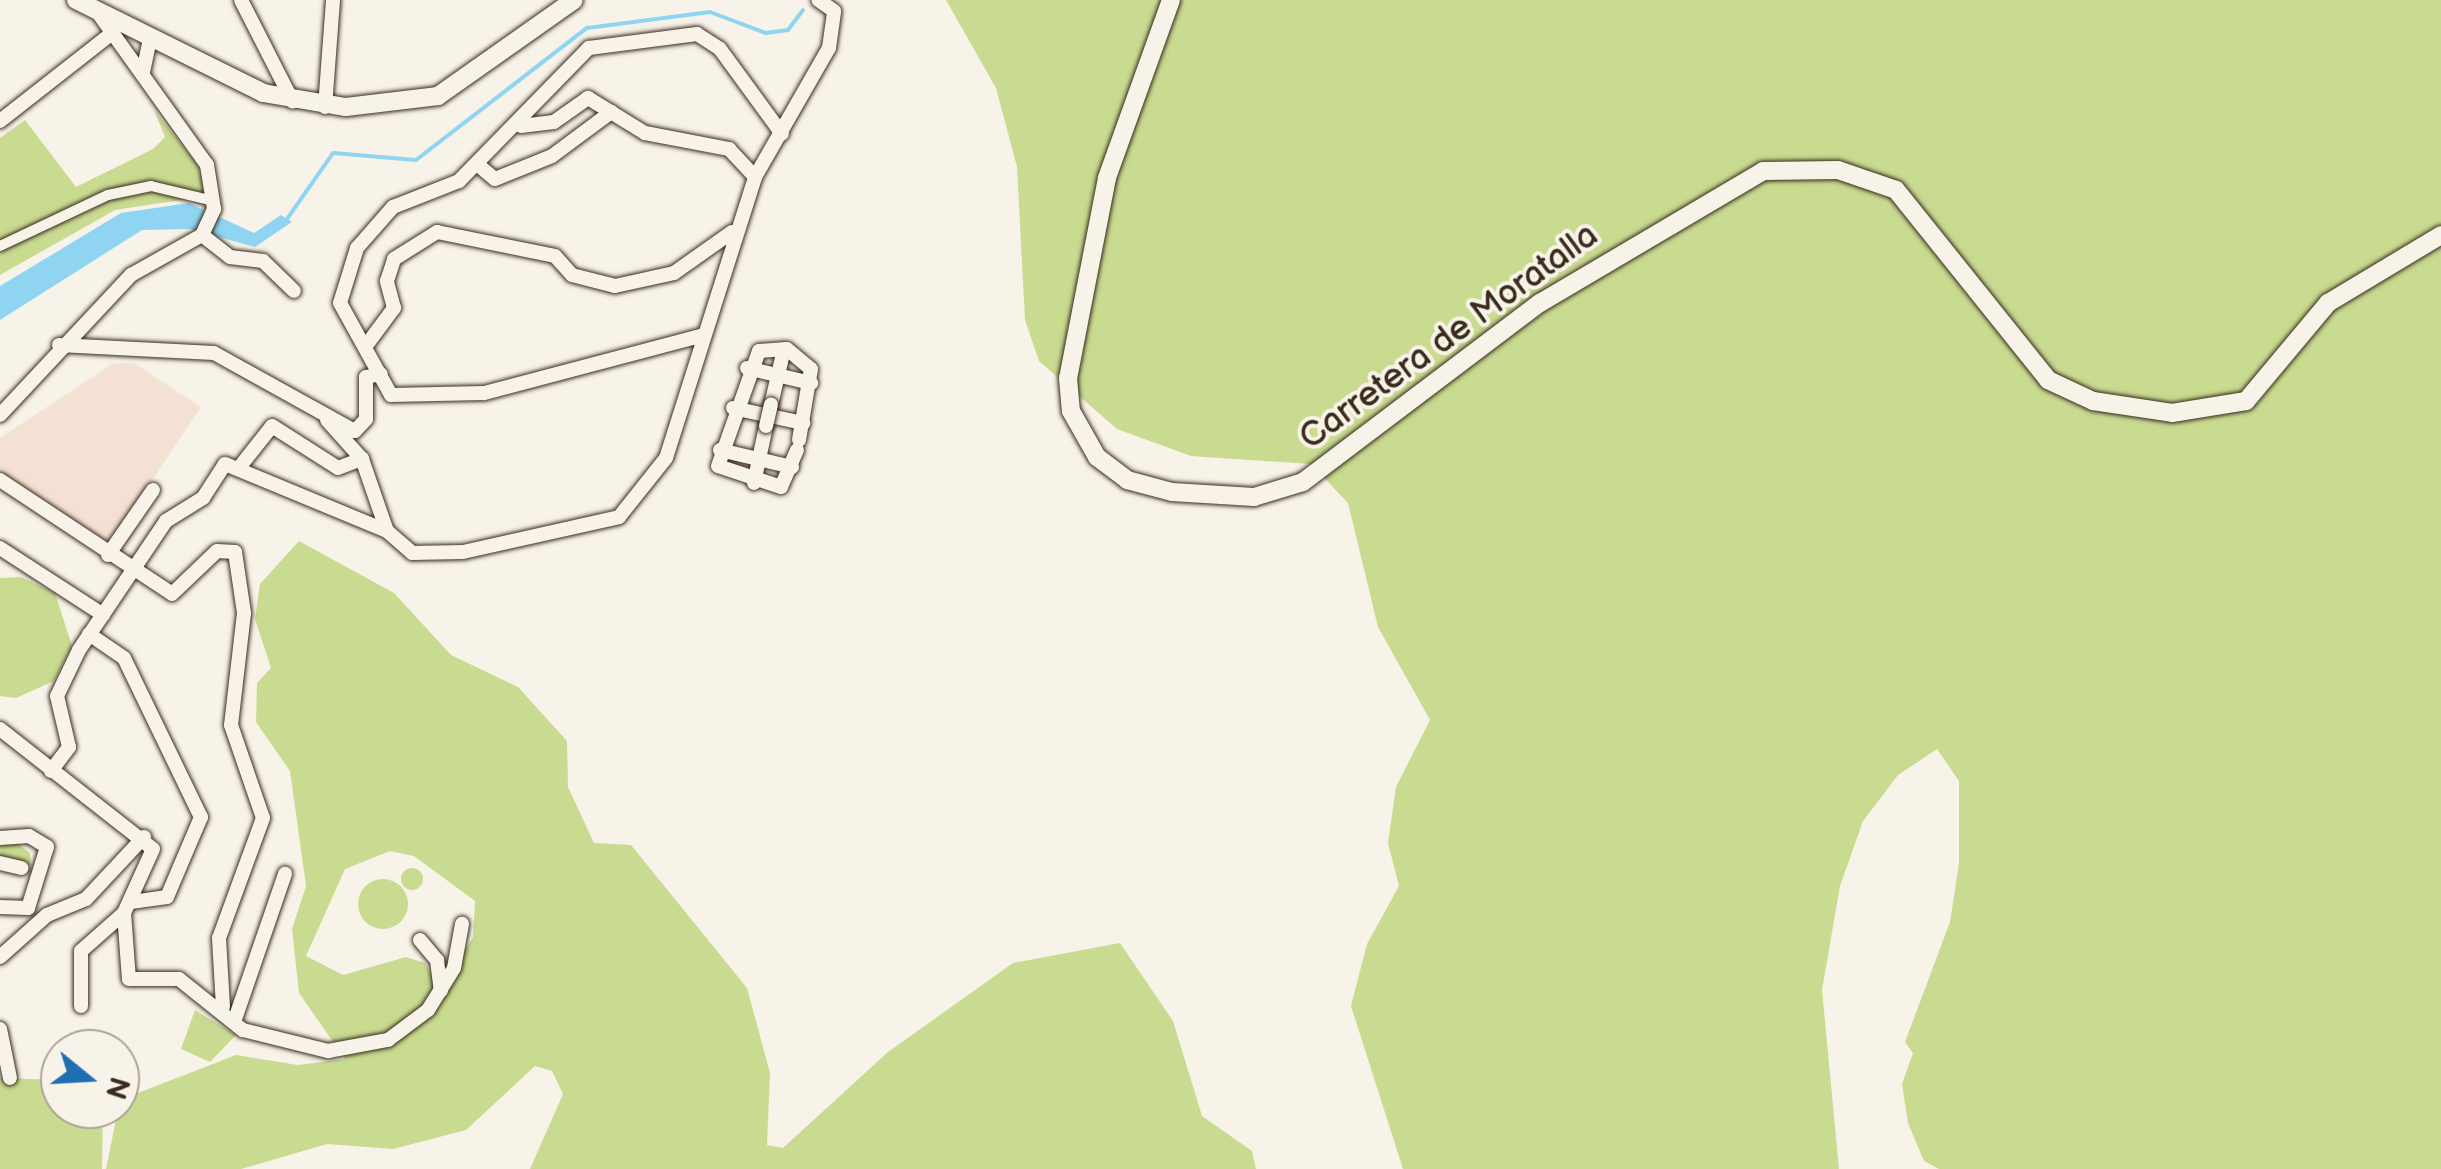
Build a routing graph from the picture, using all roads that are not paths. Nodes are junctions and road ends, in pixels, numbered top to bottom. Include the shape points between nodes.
1 (76, 0) edge
2 (241, 0) edge
3 (333, 0) edge
4 (574, 0) edge
5 (818, 0) edge
6 (1170, 0) edge
7 (120, 34) junction
8 (148, 43) junction
9 (126, 54) junction
10 (143, 72) junction
11 (293, 103) junction
12 (325, 106) junction
13 (611, 112) junction
14 (0, 121) edge
15 (520, 126) junction
16 (782, 134) junction
17 (477, 164) junction
18 (755, 178) junction
19 (213, 208) junction
20 (743, 214) junction
21 (203, 234) junction
22 (2441, 235) edge
23 (0, 246) edge
24 (294, 291) dead end
25 (704, 336) junction
26 (368, 343) junction
27 (59, 346) junction
28 (784, 349) junction
29 (747, 368) junction
30 (382, 374) junction
31 (778, 375) junction
32 (811, 384) junction
33 (733, 408) junction
34 (0, 414) edge
35 (327, 420) junction
36 (803, 423) junction
37 (720, 450) junction
38 (362, 459) junction
39 (759, 459) junction
40 (242, 464) junction
41 (792, 467) junction
42 (0, 480) edge
43 (754, 483) junction
44 (153, 490) dead end
45 (387, 532) junction
46 (0, 548) edge
47 (108, 555) junction
48 (132, 571) junction
49 (103, 615) junction
50 (89, 634) junction
51 (0, 729) edge
52 (52, 771) junction
53 (144, 836) junction
54 (0, 838) edge
55 (0, 863) edge
56 (21, 868) dead end
57 (285, 874) dead end
58 (0, 907) edge
59 (128, 908) junction
60 (462, 924) dead end
61 (420, 940) dead end
62 (0, 956) edge
63 (441, 992) junction
64 (81, 1006) dead end
65 (223, 1006) junction
66 (234, 1022) junction
67 (0, 1030) edge
68 (10, 1078) dead end

1 - 7 main road
2 - 11 street
3 - 12 street
4 - 12 main road via 438,96
5 - 16 street via 834,11 834,32
6 - 22 main road, Carretera de Moratalla via 1108,178 1068,378 1078,431 1097,457 1127,480 1172,492 1254,497 1302,482 1540,303 1763,171 1828,169 1896,190 2048,380 2094,401 2172,414 2246,400 2328,303
7 - 8 main road
7 - 9 street
7 - 14 street
8 - 9 street
8 - 10 street
8 - 11 main road
9 - 10 street
10 - 19 street via 212,174
11 - 12 main road
13 - 15 street via 588,98 554,122
13 - 17 street via 552,156 495,179
13 - 18 street via 644,133 729,149
15 - 16 street via 580,52 689,33 720,50
15 - 17 street
16 - 18 street
17 - 26 street via 393,207 357,248 340,303
18 - 20 street
19 - 21 street
19 - 23 street via 150,186
20 - 25 street
20 - 26 street via 723,247 674,273 615,286 572,274 555,256 437,232 394,259 387,281 394,308
21 - 24 street via 230,257 262,261
21 - 27 street via 148,261
25 - 30 street via 484,392 391,395
25 - 45 street via 666,458 619,517 463,552 412,553
26 - 30 street
27 - 34 street
27 - 35 street via 214,352 264,374
28 - 29 street via 759,350
28 - 31 street
28 - 32 street via 807,360
29 - 31 street
29 - 33 street
30 - 35 street via 366,377 360,428
31 - 32 street
31 - 39 street, bridge
32 - 36 street
33 - 36 street
33 - 37 street
35 - 38 street
36 - 41 street
37 - 39 street
37 - 43 street via 725,474
38 - 40 street via 338,468 272,426
38 - 45 street
39 - 41 street
39 - 43 street
40 - 45 street via 330,514 365,517
40 - 48 street via 225,464 202,498 166,522
41 - 43 street via 781,487
42 - 47 street
44 - 47 street
46 - 49 street
47 - 48 street
48 - 49 street
48 - 65 street via 172,594 217,551 234,552 244,613 231,725 262,818 219,938
49 - 50 street
50 - 52 street via 59,687 69,747
50 - 59 street via 124,658 201,817 168,897
51 - 52 street
52 - 53 street
53 - 59 street via 152,858
53 - 62 street via 86,900 47,915
54 - 58 street via 29,836 47,847 28,908
55 - 56 street
57 - 66 street
59 - 64 street via 81,951
59 - 65 street via 129,979 179,979
60 - 63 street
61 - 63 street via 437,960
63 - 66 street via 412,1024 360,1050 253,1035
65 - 66 street
67 - 68 street

